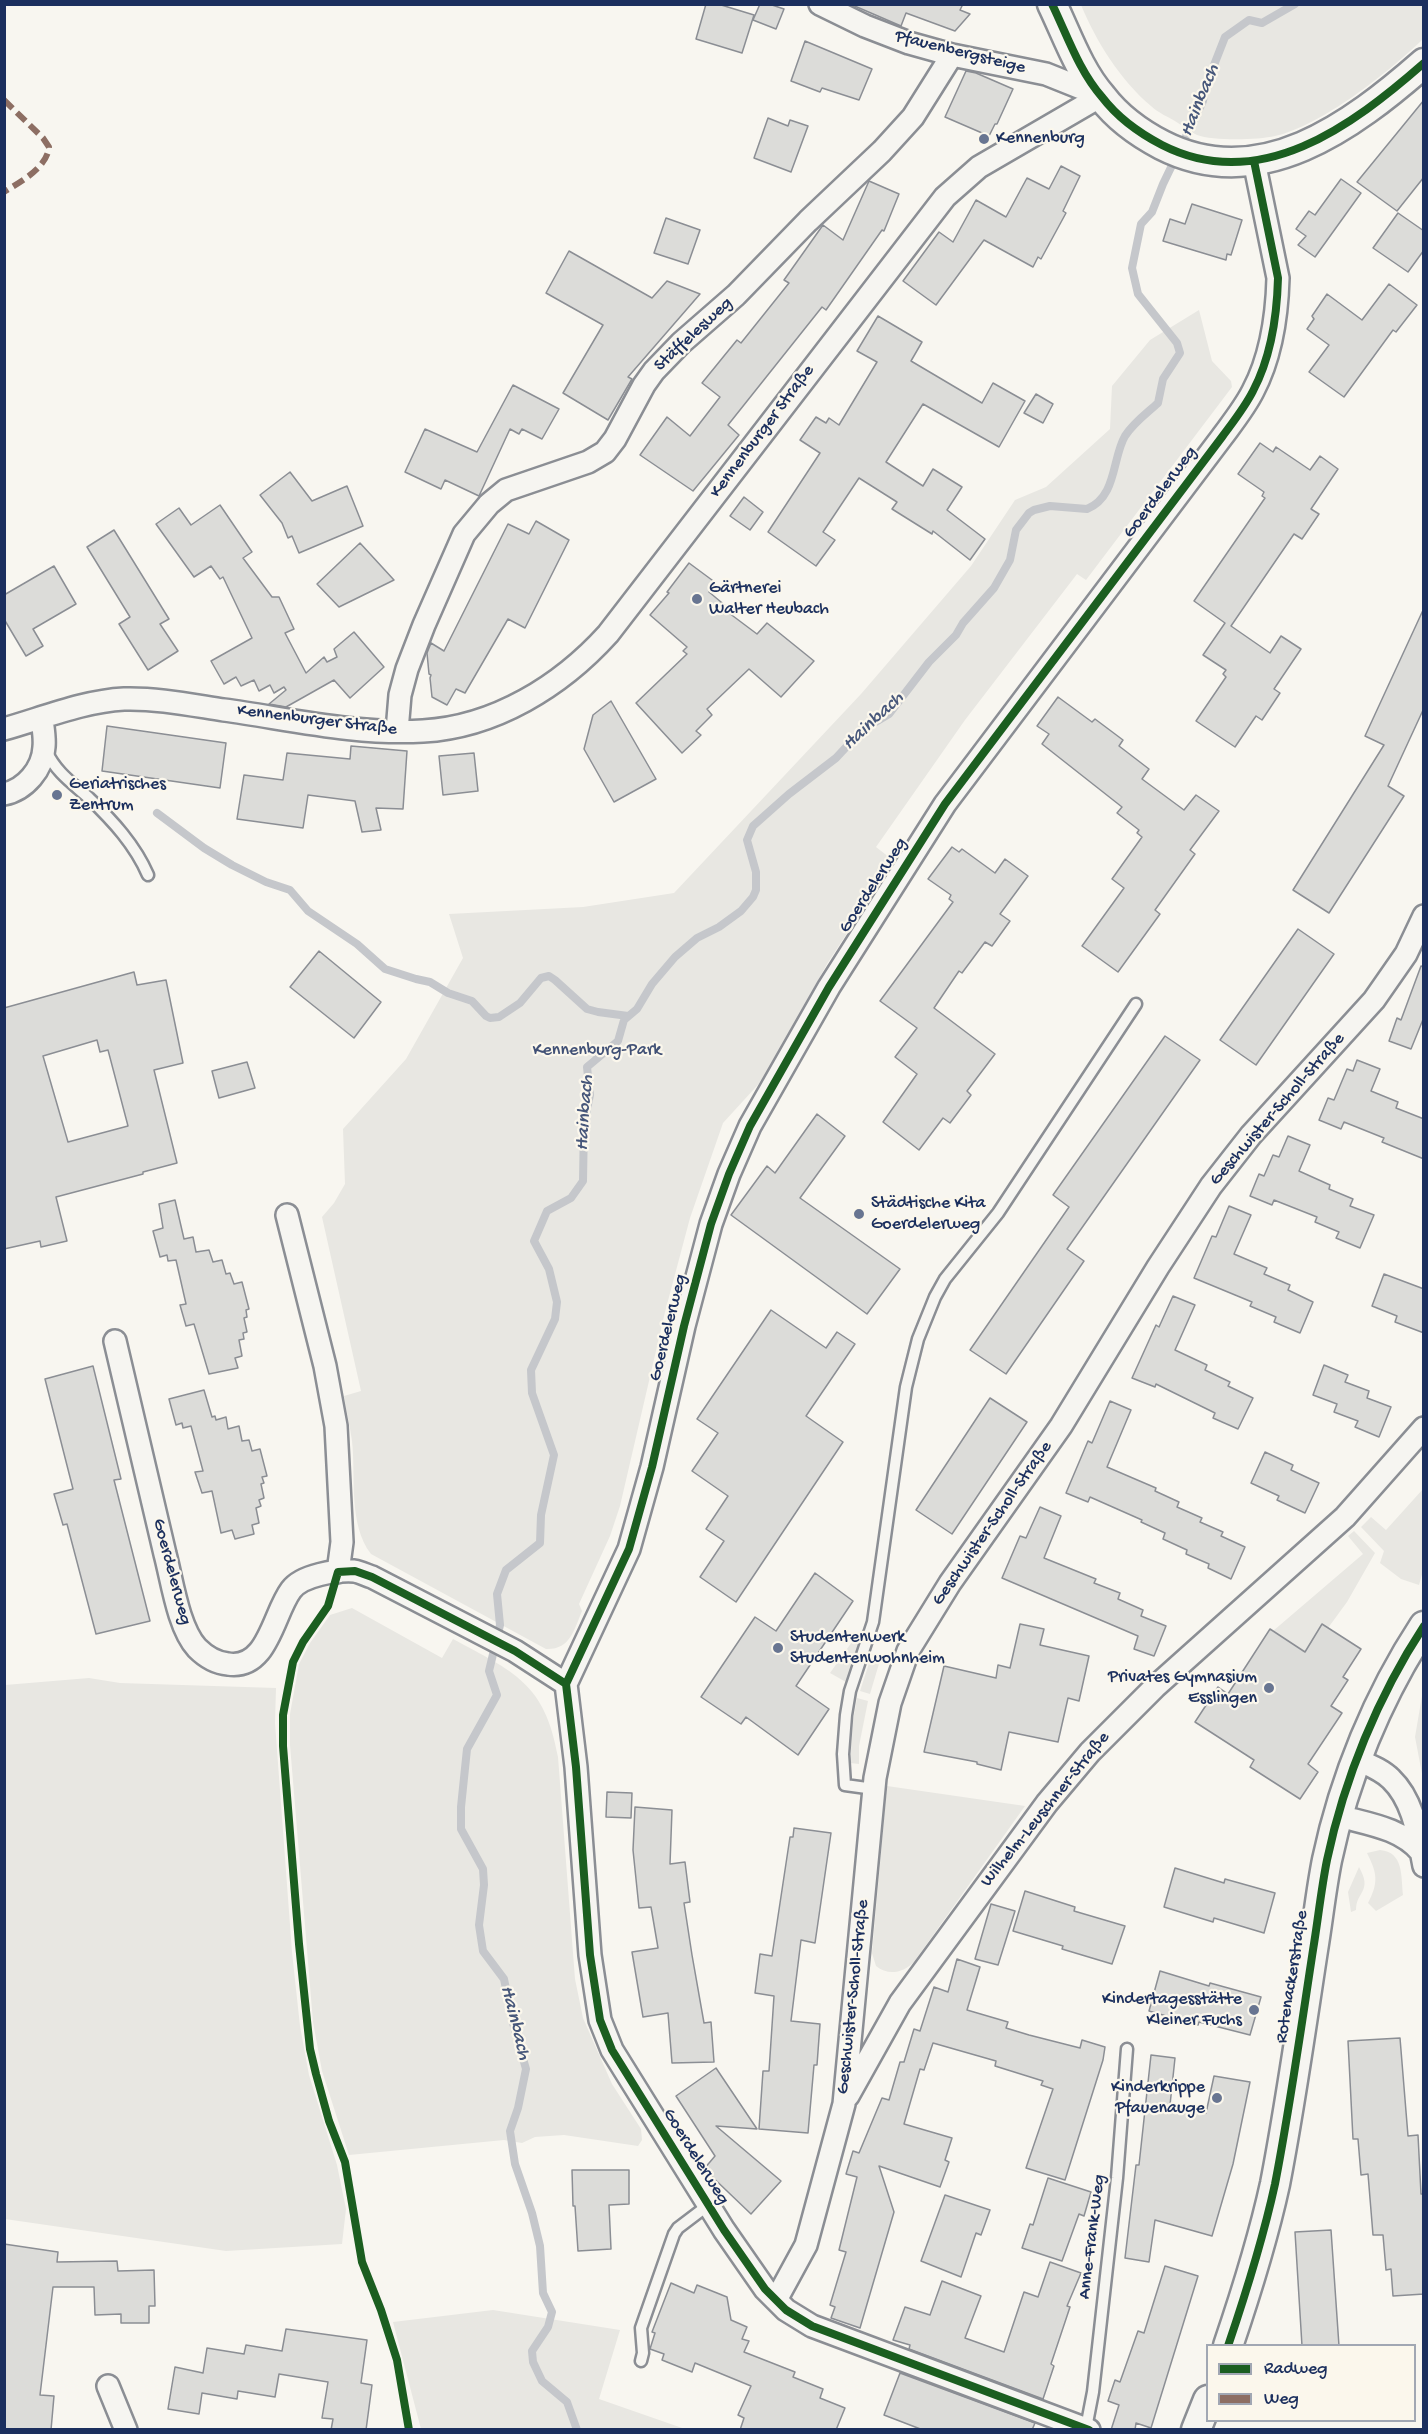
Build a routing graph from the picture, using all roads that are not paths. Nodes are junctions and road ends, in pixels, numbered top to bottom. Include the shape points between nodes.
1 (820, 4) edge
2 (1052, 4) edge
3 (952, 55) junction
4 (1424, 63) edge
5 (1101, 96) junction
6 (1254, 161) junction
7 (42, 719) junction
8 (4, 729) edge
9 (397, 731) junction
10 (44, 748) junction
11 (4, 794) edge
12 (148, 875) dead end
13 (1424, 916) edge
14 (1136, 1004) dead end
15 (287, 1215) dead end
16 (115, 1341) dead end
17 (1424, 1428) edge
18 (338, 1572) junction
19 (1424, 1626) edge
20 (566, 1683) junction
21 (1358, 1760) junction
22 (874, 1789) junction
23 (1339, 1816) junction
24 (1422, 1859) edge
25 (1127, 2049) dead end
26 (844, 2104) junction
27 (707, 2206) junction
28 (776, 2300) junction
29 (1229, 2344) edge
30 (641, 2361) dead end
31 (108, 2386) dead end
32 (1206, 2405) edge
33 (1088, 2428) edge
34 (126, 2430) edge
35 (1196, 2430) edge

1 - 3 street, Pfauenbergsteige via 887,35
2 - 5 main road via 1082,67
3 - 5 street, Pfauenbergsteige via 1046,74
3 - 9 street, Stäffelesweg via 912,117 882,151 654,371 605,452 588,462 506,490 464,534 407,669
4 - 6 main road via 1317,141
5 - 6 main road via 1138,132 1191,158
5 - 9 street, Kennenburger Straße via 979,167 945,197 619,621 580,664 541,692 494,714 440,729
6 - 20 street, Goerdelerweg via 1278,278 1270,342 1254,389 945,804 828,987 750,1126 711,1224 629,1549
7 - 8 street, Kennenburger Straße
7 - 9 street, Kennenburger Straße via 101,702 139,699
7 - 10 street
10 - 11 street via 28,782
10 - 12 lane via 57,771 97,806 130,843
13 - 22 street, Geschwister-Scholl-Straße via 1406,954 1374,1000 1211,1186 1061,1426 923,1623 899,1672
14 - 22 lane via 998,1212 945,1279 918,1339 906,1387 873,1622 850,1692 843,1733 846,1785
15 - 18 street via 336,1426 342,1542
16 - 18 street, Goerdelerweg via 175,1594 195,1646 218,1662 245,1663 265,1644 296,1585
17 - 26 street, Wilhelm-Leuschner-Straße via 1345,1517 1155,1686 1090,1752 1047,1803 900,2003
18 - 20 street, Goerdelerweg via 355,1571 372,1577 515,1651
19 - 21 main road, Rotenackerstraße via 1391,1682
20 - 27 street, Goerdelerweg via 600,2020 612,2050
21 - 23 main road, Rotenackerstraße
21 - 24 street via 1380,1771 1398,1787 1411,1811
22 - 26 street, Geschwister-Scholl-Straße
23 - 24 street via 1407,1838
23 - 29 main road, Rotenackerstraße via 1321,1892 1274,2185
25 - 33 lane, Anne-Frank-Weg via 1117,2178
26 - 28 street, Geschwister-Scholl-Straße via 806,2245
27 - 28 street, Goerdelerweg
27 - 30 lane via 674,2234 641,2328
28 - 33 street, Goerdelerweg via 812,2326
31 - 34 street
32 - 35 main road

